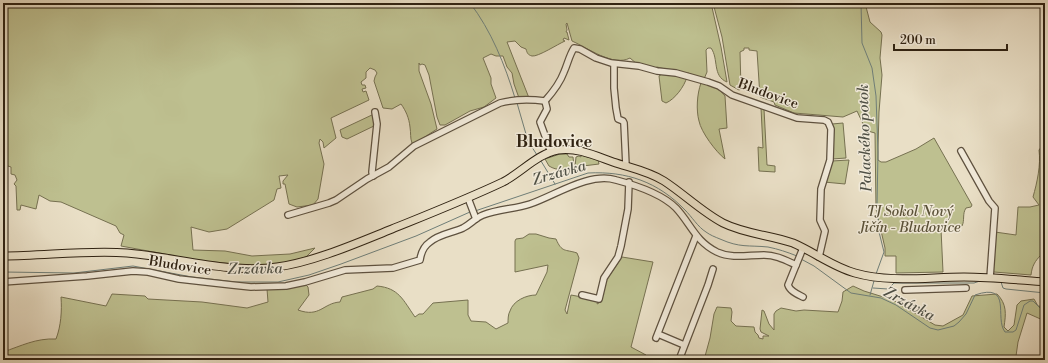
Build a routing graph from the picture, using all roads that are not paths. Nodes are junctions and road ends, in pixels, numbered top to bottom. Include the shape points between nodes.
1 (614, 64) junction
2 (545, 101) junction
3 (375, 112) dead end
4 (961, 151) dead end
5 (550, 152) junction
6 (626, 166) junction
7 (373, 176) junction
8 (629, 183) junction
9 (468, 198) junction
10 (288, 215) dead end
11 (475, 217) junction
12 (696, 236) junction
13 (802, 251) junction
14 (3, 256) edge
15 (820, 257) junction
16 (796, 263) junction
17 (713, 269) dead end
18 (990, 278) junction
19 (3, 282) edge
20 (1045, 282) edge
21 (922, 283) junction
22 (966, 288) dead end
23 (905, 290) dead end
24 (582, 295) dead end
25 (803, 297) dead end
26 (684, 345) junction
27 (679, 360) edge

1 - 2 street, Bludovice via 596,58 580,48 574,48 556,89
1 - 6 street via 615,105 618,119 624,123
1 - 15 street, Bludovice via 676,73 719,86 732,95 798,118 828,122 831,128 830,160 820,191 820,218 825,232
2 - 5 street, Bludovice via 547,109 540,122
2 - 7 street via 531,99 500,103 414,146 390,167
3 - 7 street via 378,124
4 - 18 street via 989,202 995,207
5 - 6 main road via 576,150
5 - 9 main road via 510,178
6 - 13 main road via 660,178 711,216 727,224 782,240
7 - 10 street via 329,203
8 - 11 street, Bludovice via 600,178 530,204
8 - 12 street, Bludovice via 655,194 674,207
8 - 24 street via 628,209 618,256 604,278 599,298
9 - 11 street
9 - 14 main road via 317,257 279,267 223,267 120,253
11 - 19 street, Bludovice via 472,223 463,228 430,241 424,248 420,260 393,268 345,270 286,286 251,287 179,280 133,271
12 - 16 street, Bludovice via 709,247 727,255 764,255
12 - 26 street via 657,336
13 - 15 main road
13 - 16 street
15 - 21 main road via 849,271
16 - 25 street via 788,286
17 - 26 street
18 - 20 main road
18 - 21 main road
21 - 22 street
21 - 23 street
26 - 27 street

